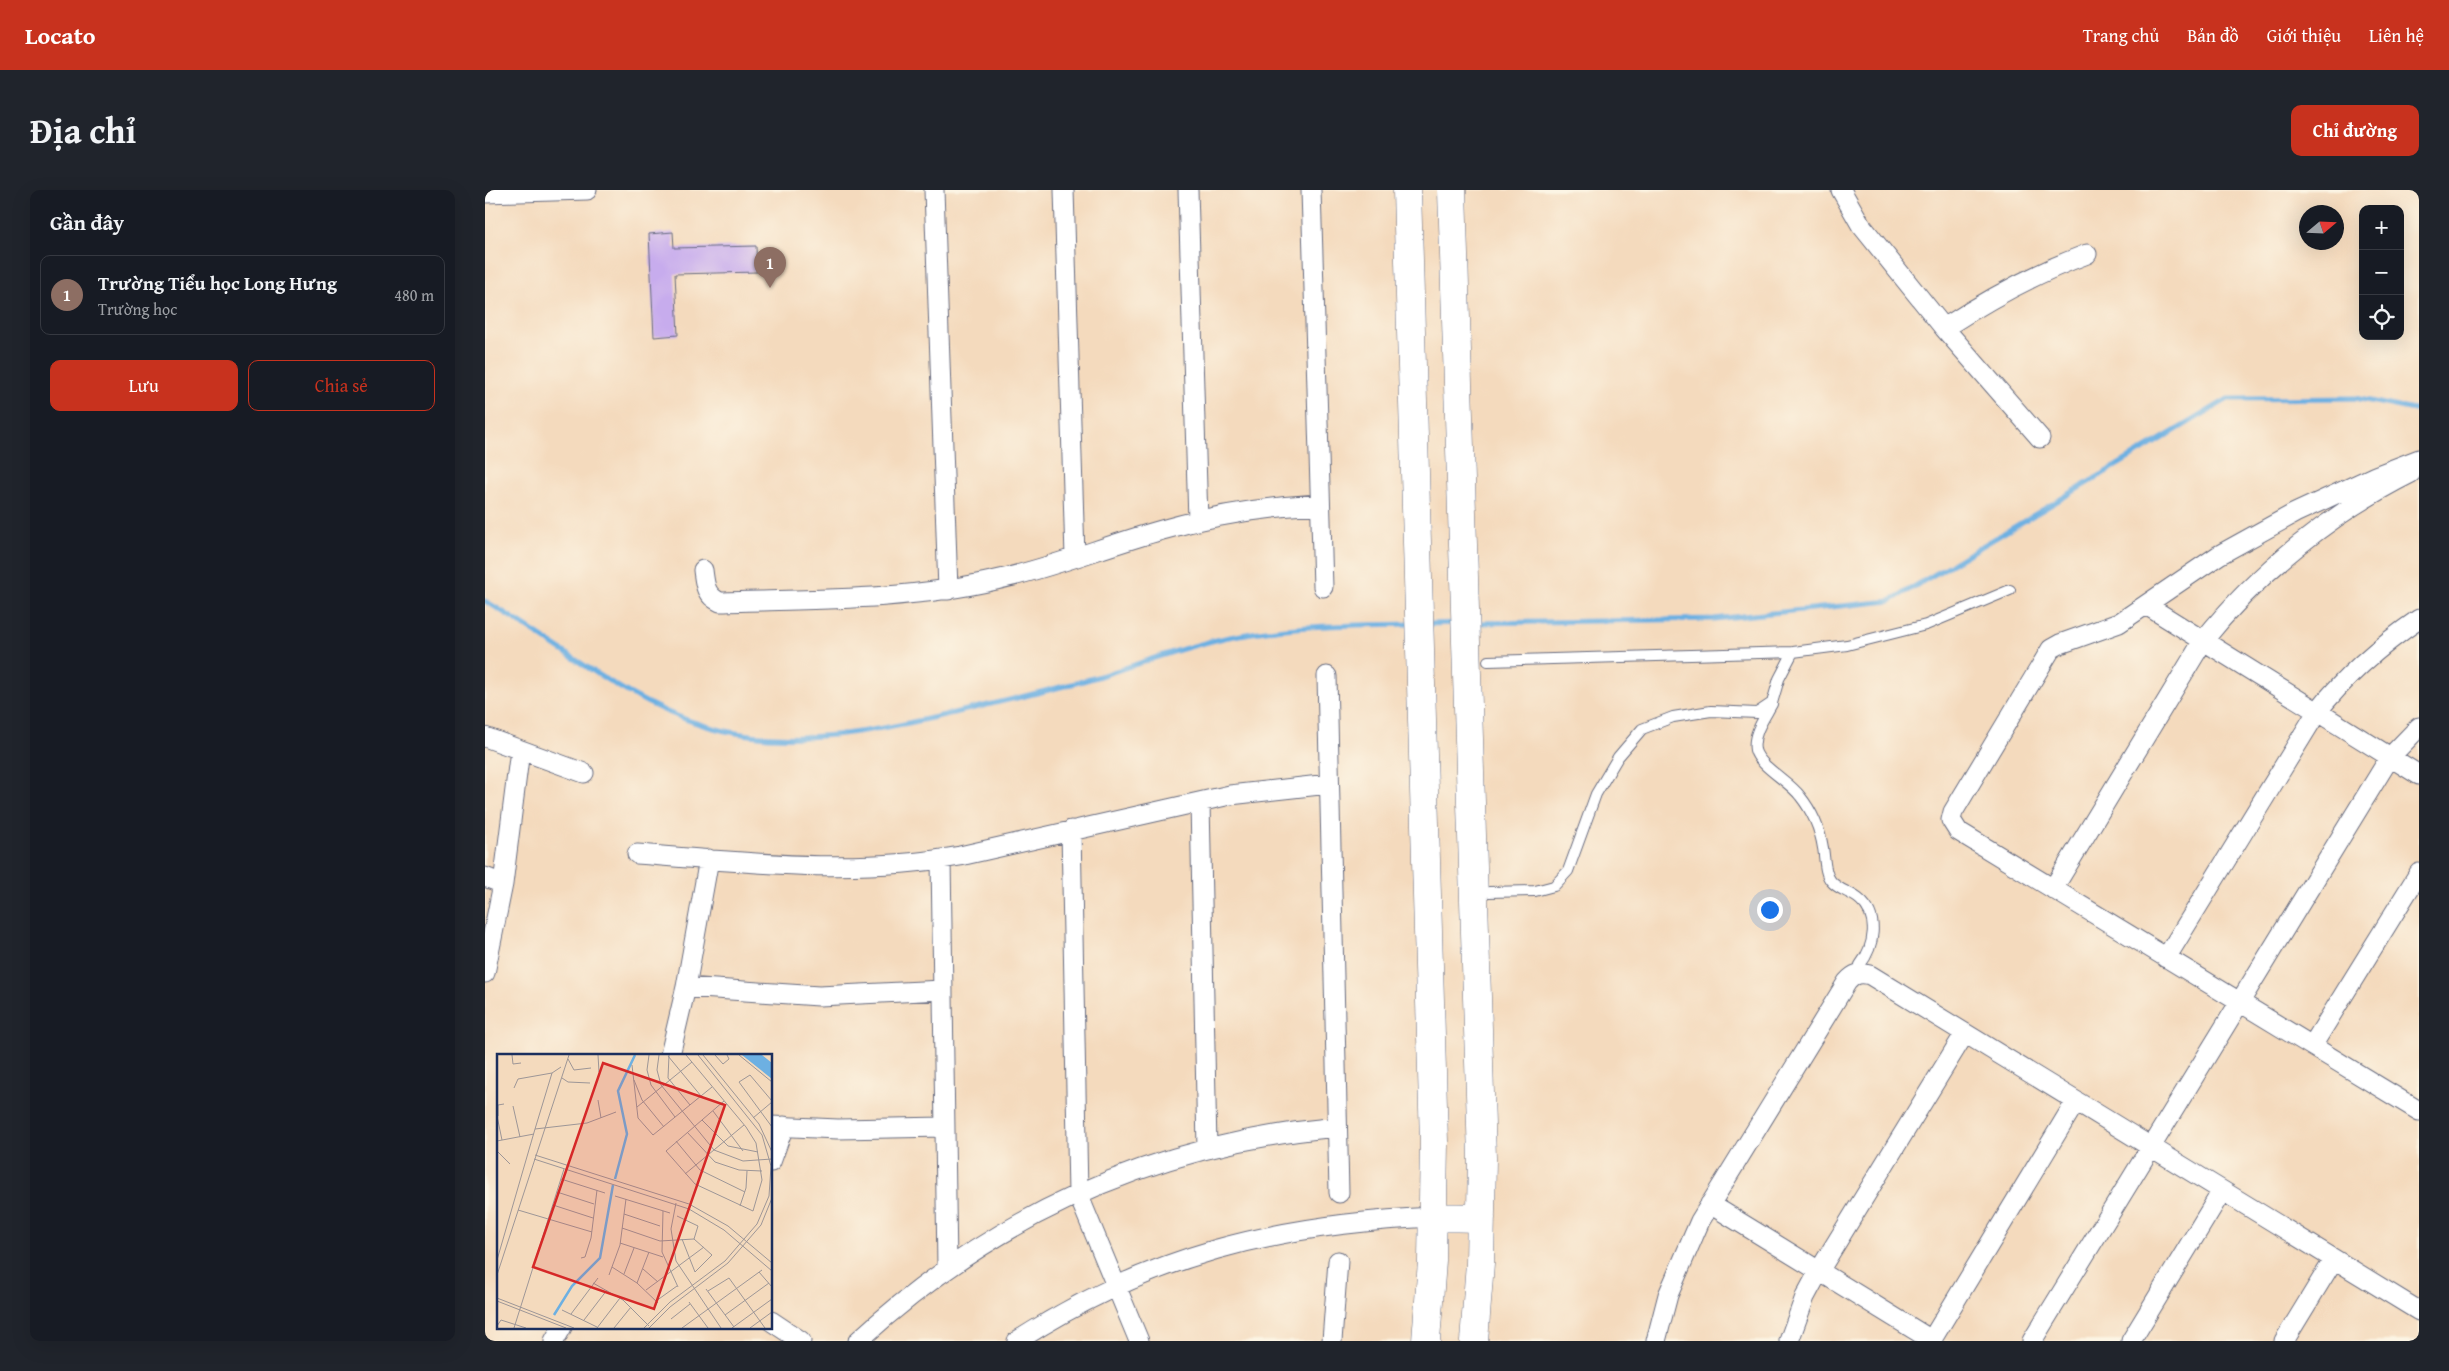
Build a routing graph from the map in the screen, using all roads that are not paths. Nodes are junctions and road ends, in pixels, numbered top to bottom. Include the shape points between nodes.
1 (587, 190) edge
2 (934, 190) edge
3 (1064, 190) edge
4 (1188, 190) edge
5 (1311, 190) edge
6 (1407, 190) edge
7 (1452, 190) edge
8 (1841, 190) edge
9 (485, 192) edge
10 (2087, 254) dead end
11 (1944, 328) junction
12 (2040, 438) dead end
13 (2419, 459) edge
14 (2419, 469) edge
15 (1319, 504) junction
16 (1198, 521) junction
17 (1075, 557) junction
18 (703, 570) dead end
19 (1323, 587) dead end
20 (948, 590) junction
21 (2010, 590) dead end
22 (2146, 605) junction
23 (2419, 619) edge
24 (2203, 641) junction
25 (1793, 652) junction
26 (1488, 661) dead end
27 (1327, 676) dead end
28 (1772, 703) junction
29 (2317, 712) junction
30 (2419, 727) edge
31 (485, 737) edge
32 (520, 750) junction
33 (2390, 757) junction
34 (584, 773) dead end
35 (2419, 775) edge
36 (1329, 784) junction
37 (1200, 802) junction
38 (1071, 830) junction
39 (637, 854) dead end
40 (709, 859) junction
41 (941, 860) junction
42 (2419, 873) edge
43 (485, 877) edge
44 (503, 884) junction
45 (2053, 889) junction
46 (1489, 892) dead end
47 (2167, 958) junction
48 (1860, 965) dead end
49 (485, 973) edge
50 (687, 987) junction
51 (943, 990) junction
52 (2239, 1002) junction
53 (1965, 1033) junction
54 (2312, 1046) junction
55 (670, 1054) edge
56 (2076, 1101) junction
57 (2419, 1112) edge
58 (777, 1126) edge
59 (945, 1127) junction
60 (1337, 1127) junction
61 (2151, 1147) junction
62 (1207, 1148) junction
63 (773, 1150) edge
64 (2222, 1191) junction
65 (1339, 1193) dead end
66 (1078, 1194) junction
67 (1710, 1204) junction
68 (1434, 1217) junction
69 (1481, 1218) junction
70 (2334, 1259) junction
71 (1338, 1261) dead end
72 (947, 1267) junction
73 (1819, 1271) junction
74 (1116, 1285) junction
75 (2419, 1311) edge
76 (773, 1322) edge
77 (801, 1341) edge
78 (858, 1341) edge
79 (1017, 1341) edge
80 (1139, 1341) edge
81 (1332, 1341) edge
82 (1426, 1341) edge
83 (1474, 1341) edge
84 (1656, 1341) edge
85 (1789, 1341) edge
86 (1932, 1341) edge
87 (2032, 1341) edge
88 (2131, 1341) edge
89 (2284, 1341) edge

1 - 9 street
2 - 20 street
3 - 17 street
4 - 16 street
5 - 15 street
6 - 68 street
7 - 69 street
8 - 11 street via 1861,224
10 - 11 street via 2044,270
11 - 12 street
13 - 22 street via 2354,485 2271,525
14 - 24 street via 2370,495 2301,544 2241,598
15 - 16 street via 1254,510
15 - 19 street
16 - 17 street
17 - 20 street via 997,580
18 - 20 street via 710,597 720,602 872,598
21 - 25 lane via 1926,626 1847,645
22 - 24 street
22 - 45 street via 2119,623 2051,649 1952,814 1951,823 1958,831
23 - 29 street via 2366,660
24 - 29 street
24 - 45 street
25 - 26 lane
25 - 28 lane via 1779,679
27 - 36 street
28 - 46 lane via 1757,713 1711,711 1673,717 1642,729 1618,757 1596,794 1568,871 1555,886 1535,891
28 - 48 lane via 1756,734 1755,750 1759,759 1786,780 1813,816 1831,881 1861,900 1868,911 1874,936
29 - 33 street
29 - 47 street
30 - 33 street
31 - 32 street
32 - 34 street
32 - 44 street
33 - 35 street
33 - 52 street
36 - 37 street
36 - 60 street
37 - 38 street
37 - 62 street
38 - 41 street
38 - 66 street
39 - 40 street
40 - 41 street via 824,865
40 - 50 street
41 - 51 street
42 - 54 street
43 - 44 street
44 - 49 street
45 - 47 street
47 - 52 street
50 - 51 street via 819,996
50 - 55 street
51 - 59 street
52 - 54 street
52 - 61 street
53 - 56 street
53 - 67 street via 1870,975 1851,977
53 - 73 street
54 - 57 street
56 - 61 street
56 - 86 street
58 - 59 street via 838,1129
58 - 63 street
59 - 72 street
60 - 62 street
60 - 65 street
61 - 64 street
61 - 87 street
62 - 66 street
64 - 70 street
64 - 88 street
66 - 72 street via 987,1241
66 - 74 street
67 - 73 street
67 - 84 street via 1677,1270
68 - 69 street
68 - 74 street via 1352,1223 1251,1240 1204,1252
68 - 82 street
69 - 83 street
70 - 75 street
70 - 89 street
71 - 81 street
72 - 78 street
73 - 85 street via 1802,1304
73 - 86 street
74 - 79 street
74 - 80 street
76 - 77 street

